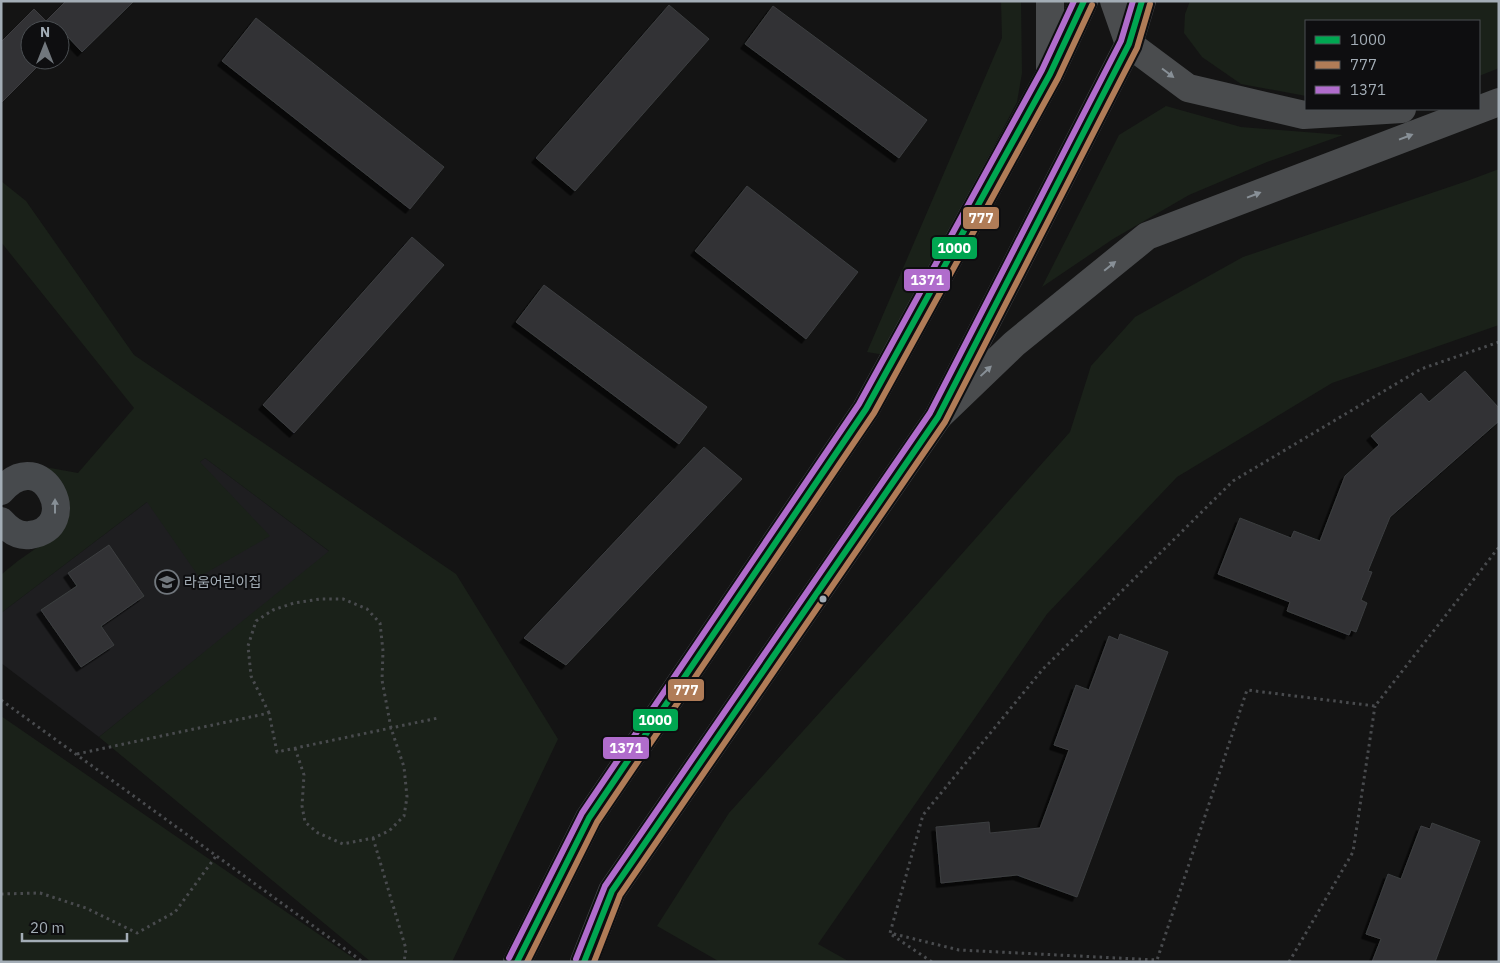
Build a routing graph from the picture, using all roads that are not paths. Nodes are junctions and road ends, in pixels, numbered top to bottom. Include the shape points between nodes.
1 (1050, 1) edge
2 (1084, 1) edge
3 (1114, 1) edge
4 (1142, 1) edge
5 (1129, 44) junction
6 (1050, 74) junction
7 (1499, 92) edge
8 (1480, 95) edge
9 (1499, 102) edge
10 (1480, 109) edge
11 (1386, 110) edge
12 (1478, 110) edge
13 (938, 416) junction
14 (1, 491) edge
15 (3, 526) edge
16 (517, 962) edge
17 (584, 962) edge

1 - 6 highway
2 - 6 main road
3 - 5 highway
4 - 5 main road
5 -> 11 highway via 1188,88 1304,115
5 - 13 main road
6 - 16 main road via 866,409 589,818
7 - 8 highway
10 -> 9 highway
13 -> 12 highway via 1014,344 1147,236
13 - 17 main road via 612,891
15 -> 14 street via 24,536 34,535 51,524 56,506 51,489 35,478 16,479

